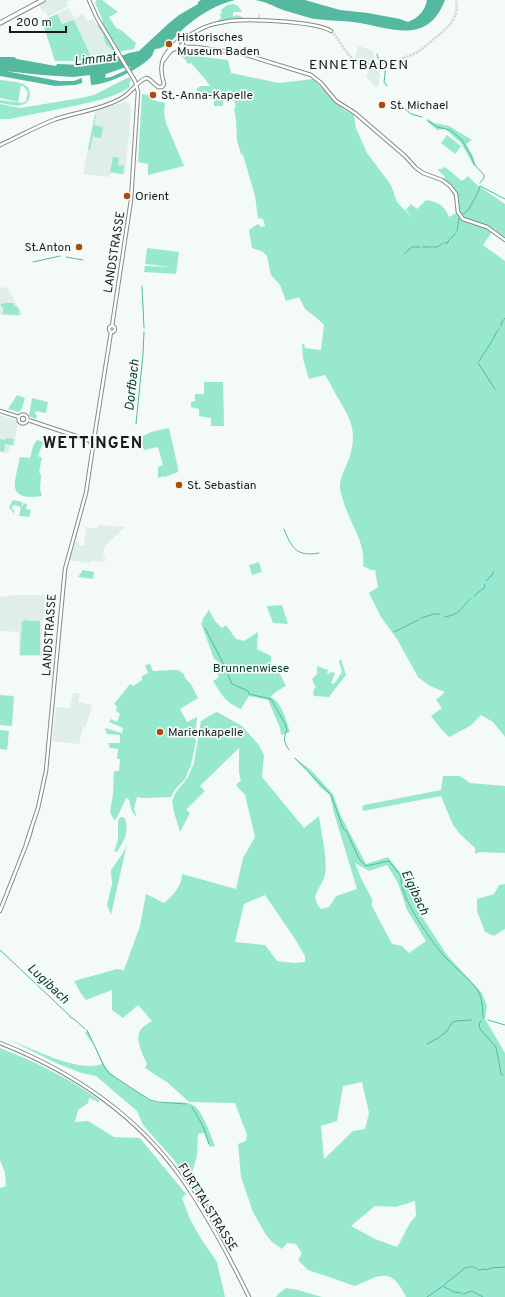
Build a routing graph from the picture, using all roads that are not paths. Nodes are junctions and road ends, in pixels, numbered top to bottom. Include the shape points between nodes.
1 (43, 0) edge
2 (89, 0) edge
3 (0, 23) edge
4 (329, 30) tunnel mouth
5 (181, 44) junction
6 (163, 61) junction
7 (136, 83) junction
8 (0, 145) edge
9 (505, 240) edge
10 (0, 411) edge
11 (19, 417) junction
12 (28, 420) junction
13 (94, 439) junction
14 (91, 441) junction
15 (93, 446) junction
16 (0, 911) edge
17 (0, 1043) edge
18 (249, 1297) edge

1 - 3 main road
2 - 7 main road via 99,22
4 - 5 main road via 317,25 284,21 223,22 192,34
5 - 6 main road
5 - 6 main road via 168,51
5 - 9 main road via 250,55 313,76 336,101 355,113 416,168 450,186 456,194 458,211 463,219 486,227
6 - 7 main road via 163,86 158,87 147,78
7 - 8 main road via 132,91 120,99 49,122
7 - 13 main road, LANDSTRASSE via 138,96 130,207 112,326 115,329 111,332
10 - 11 main road
11 - 12 main road via 25,414
11 - 12 main road via 22,423
12 - 14 main road
13 - 14 main road
13 - 15 main road via 97,442
14 - 15 main road
15 - 16 main road, LANDSTRASSE via 86,493 64,568 47,765 28,840
17 - 18 main road, FURTTALSTRASSE via 41,1061 81,1084 141,1131 190,1190

